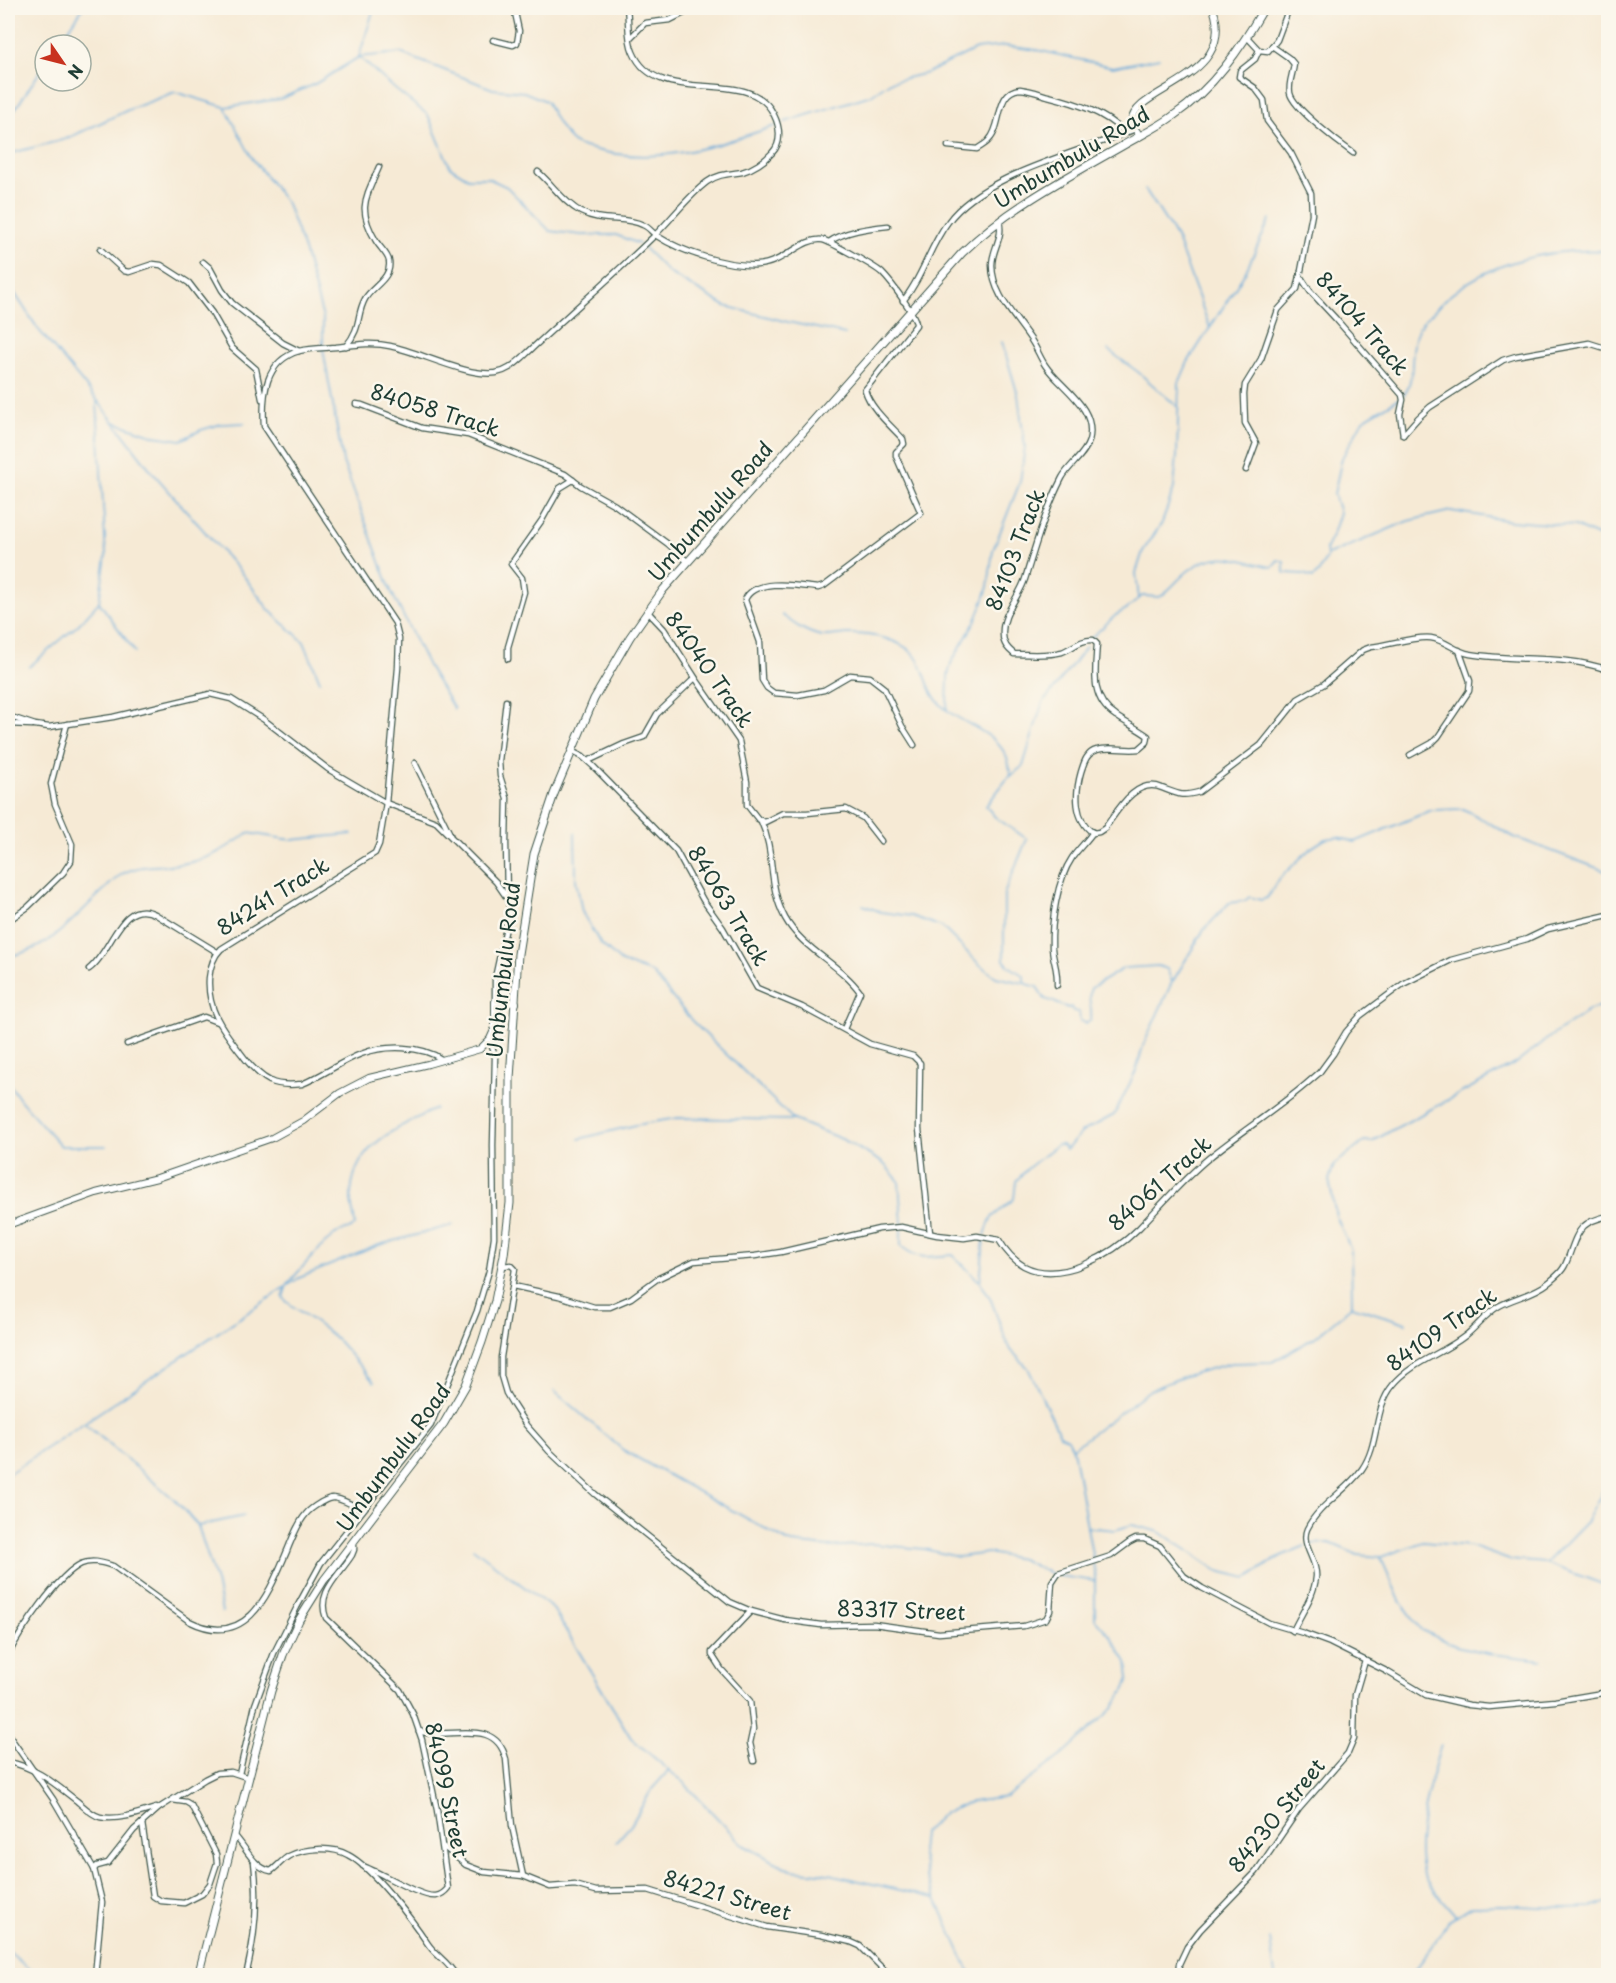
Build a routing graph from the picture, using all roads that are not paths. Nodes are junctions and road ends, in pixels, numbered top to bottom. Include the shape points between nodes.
1 (514, 8) edge
2 (627, 8) edge
3 (694, 8) edge
4 (1213, 8) edge
5 (1262, 8) edge
6 (1289, 8) edge
7 (1247, 37) junction
8 (630, 38) junction
9 (493, 40) dead end
10 (1272, 46) junction
11 (1259, 50) junction
12 (1135, 129) junction
13 (1125, 133) junction
14 (1140, 136) junction
15 (948, 146) dead end
16 (1353, 153) dead end
17 (379, 167) dead end
18 (538, 172) dead end
19 (999, 221) junction
20 (888, 226) dead end
21 (655, 235) junction
22 (829, 242) junction
23 (100, 249) dead end
24 (203, 262) dead end
25 (1300, 276) junction
26 (903, 301) junction
27 (912, 310) junction
28 (346, 346) junction
29 (1608, 349) edge
30 (299, 351) junction
31 (262, 402) junction
32 (356, 404) dead end
33 (1246, 470) dead end
34 (573, 480) junction
35 (688, 562) junction
36 (647, 611) junction
37 (1459, 650) junction
38 (508, 659) dead end
39 (1608, 670) edge
40 (695, 678) junction
41 (506, 701) dead end
42 (8, 716) edge
43 (8, 724) edge
44 (67, 724) junction
45 (35, 725) junction
46 (914, 745) dead end
47 (571, 751) junction
48 (1410, 755) dead end
49 (588, 761) junction
50 (415, 763) dead end
51 (386, 803) junction
52 (761, 821) junction
53 (1093, 832) junction
54 (453, 840) junction
55 (881, 841) dead end
56 (507, 898) junction
57 (1608, 915) edge
58 (8, 921) edge
59 (218, 952) junction
60 (89, 969) dead end
61 (1057, 985) dead end
62 (495, 1002) junction
63 (516, 1003) junction
64 (220, 1023) junction
65 (844, 1029) junction
66 (489, 1039) junction
67 (127, 1044) dead end
68 (443, 1060) junction
69 (1608, 1216) edge
70 (8, 1225) edge
71 (930, 1233) junction
72 (501, 1270) junction
73 (489, 1271) junction
74 (513, 1286) junction
75 (431, 1425) junction
76 (439, 1431) junction
77 (363, 1509) junction
78 (354, 1542) junction
79 (751, 1611) junction
80 (1293, 1631) junction
81 (8, 1655) edge
82 (1365, 1661) junction
83 (1608, 1692) edge
84 (419, 1731) junction
85 (8, 1734) edge
86 (754, 1761) dead end
87 (8, 1762) edge
88 (31, 1769) junction
89 (239, 1774) junction
90 (249, 1778) junction
91 (172, 1800) junction
92 (159, 1808) junction
93 (142, 1823) junction
94 (235, 1836) junction
95 (444, 1847) junction
96 (254, 1862) junction
97 (363, 1866) junction
98 (94, 1869) junction
99 (523, 1876) junction
100 (94, 1976) edge
101 (198, 1976) edge
102 (246, 1976) edge
103 (456, 1976) edge
104 (890, 1976) edge
105 (1178, 1976) edge

1 - 9 street via 517,43
2 - 8 street
3 - 8 street via 677,17 645,23
4 - 12 street via 1217,35 1206,59 1136,111 1131,119
5 - 7 main road, Umbumbulu Road
6 - 10 street
7 - 11 street
7 - 14 main road, Umbumbulu Road via 1203,90 1174,116
8 - 21 street via 637,60 656,77 676,84 758,97 770,108 779,134 777,148 765,159 743,172 714,177
10 - 11 street
10 - 16 street via 1294,64 1292,99
11 - 25 street, 84104 Track via 1239,77 1264,100 1267,121 1291,153 1311,193 1312,214
12 - 13 street
12 - 14 street
13 - 15 street via 1089,108 1014,89 1007,94 989,141 977,149
13 - 26 street via 977,195 949,220 935,240 918,281
14 - 19 main road, Umbumbulu Road
17 - 28 street via 364,206 368,224 389,266 384,279 365,299 356,332
18 - 21 street via 579,211 602,219 642,224
19 - 27 main road, Umbumbulu Road via 962,253
19 - 53 street, 84103 Track via 1001,232 992,266 995,284 1050,371 1079,403 1089,428 1089,441 1063,476 1031,555 1026,578 1007,613 1004,643 1014,654 1038,655 1062,652 1093,640 1097,644 1098,698 1116,716 1148,736 1139,750 1097,750 1084,762 1077,800 1082,821
20 - 22 street via 869,228
21 - 22 street via 710,258 748,265 779,261 813,241
21 - 28 street via 504,371 479,372 392,346
22 - 26 street via 880,271
23 - 31 street, 84241 Track via 124,271 161,265 189,283 232,348 256,369
24 - 30 street via 232,303
25 - 29 street, 84104 Track via 1402,395 1403,435 1430,407 1503,360 1589,343
25 - 33 street via 1297,289 1278,310 1261,359 1245,385 1245,423 1256,443
26 - 27 street
27 - 35 main road, Umbumbulu Road
27 - 46 street via 916,325 865,390 903,439 896,456 921,513 824,586 780,583 747,594 745,604 760,642 766,688 798,696 824,690 850,675 870,677 884,687
28 - 30 street
30 - 31 street via 276,362
31 - 51 street, 84241 Track via 264,426 395,623 398,668
32 - 34 street, 84058 Track via 422,429 468,435
34 - 35 street, 84058 Track via 615,505
34 - 38 street via 560,488 511,564 522,578 524,592
35 - 36 main road, Umbumbulu Road
36 - 40 street, 84040 Track via 664,629
36 - 47 main road, Umbumbulu Road via 594,699
37 - 39 street via 1498,658 1588,664
37 - 48 street via 1470,681 1469,691 1438,737
37 - 53 street via 1429,638 1362,650 1324,684 1298,699 1261,745 1199,792 1174,794 1151,784 1140,788 1105,828
40 - 49 street via 660,711 644,737
40 - 52 street, 84040 Track via 739,741 747,805
41 - 56 street via 499,761 507,798
42 - 45 street
43 - 45 street
44 - 45 street
44 - 51 street via 210,694 231,699 328,769
44 - 58 street via 51,784 72,844 71,861 28,907
47 - 49 street, 84063 Track
47 - 63 main road, Umbumbulu Road via 534,854 520,934
49 - 65 street, 84063 Track via 676,851 757,988
50 - 54 street
51 - 54 street via 436,822
51 - 59 street, 84241 Track via 375,853
52 - 55 street via 783,813 846,809 863,818
52 - 65 street, 84040 Track via 770,846 772,884 787,922 860,992
53 - 61 street via 1072,858 1056,898 1052,950
54 - 56 street
56 - 62 street via 510,909 495,978
57 - 71 street, 84061 Track via 1450,960 1403,984 1360,1016 1319,1073 1209,1158 1138,1229 1101,1256 1060,1272 1041,1271 1014,1259 999,1240
59 - 60 street via 155,914 138,909 128,916
59 - 64 street, 84241 Track via 209,973 208,993
62 - 63 street
62 - 66 street via 495,1028
63 - 72 main road, Umbumbulu Road via 510,1079 510,1203
64 - 67 street via 204,1017
64 - 68 street, 84241 Track via 261,1075 282,1084 302,1084 361,1054 386,1049 410,1048
65 - 71 street, 84063 Track via 870,1044 913,1056 920,1064 919,1129
66 - 68 street via 480,1049
66 - 73 street via 495,1058 494,1237
68 - 70 street via 369,1078 340,1093 289,1130 239,1151 96,1193
69 - 80 street, 84109 Track via 1581,1229 1560,1274 1525,1296 1500,1305 1466,1335 1392,1386 1382,1406 1370,1457 1356,1477 1313,1518 1306,1531 1316,1576
71 - 74 street, 84061 Track via 901,1227 879,1229 781,1252 694,1261 610,1307 594,1307
72 - 73 street
72 - 74 street via 511,1265 515,1269
72 - 76 main road, Umbumbulu Road via 495,1301 466,1385
73 - 75 street
74 - 79 street, 83317 Street via 501,1376 506,1393 526,1425 564,1466 620,1514 730,1602
75 - 76 street
75 - 77 street
76 - 78 main road, Umbumbulu Road
77 - 81 street via 334,1498 306,1514 258,1607 234,1628 199,1627 113,1566 89,1562 81,1564 56,1588 26,1624
77 - 89 street via 321,1563 274,1653 255,1705
78 - 84 street, 84099 Street via 352,1555 323,1599 326,1618 400,1690
78 - 90 main road, Umbumbulu Road via 305,1610 283,1655
79 - 80 street, 83317 Street via 821,1625 874,1624 939,1633 1024,1626 1046,1619 1052,1582 1058,1573 1111,1556 1136,1539 1160,1546 1192,1582 1257,1618
79 - 86 street via 712,1655 750,1701
80 - 82 street, 83317 Street
82 - 83 street, 83317 Street via 1426,1695 1469,1705 1517,1705
82 - 105 street, 84230 Street via 1355,1695 1354,1739 1348,1753 1299,1809 1256,1872 1187,1947
84 - 95 street, 84099 Street
84 - 99 street via 439,1735 471,1731 484,1734 504,1749 512,1826
85 - 88 street
87 - 88 street
88 - 92 street via 101,1817
88 - 98 street
89 - 90 street
89 - 91 street via 218,1773
90 - 94 main road, Umbumbulu Road
91 - 92 street
91 - 93 street via 191,1805 215,1849 217,1863 202,1894 184,1903 161,1901 153,1896
92 - 93 street
93 - 98 street via 115,1857
94 - 96 street
94 - 101 main road, Umbumbulu Road
95 - 97 street, 84099 Street via 448,1888 435,1896 423,1895
95 - 99 street, 84221 Street via 474,1869
96 - 97 street via 271,1871 291,1855 321,1849 348,1854
96 - 102 street via 256,1911
97 - 103 street
98 - 100 street via 102,1902
99 - 104 street, 84221 Street via 550,1887 648,1890 767,1928 851,1942

